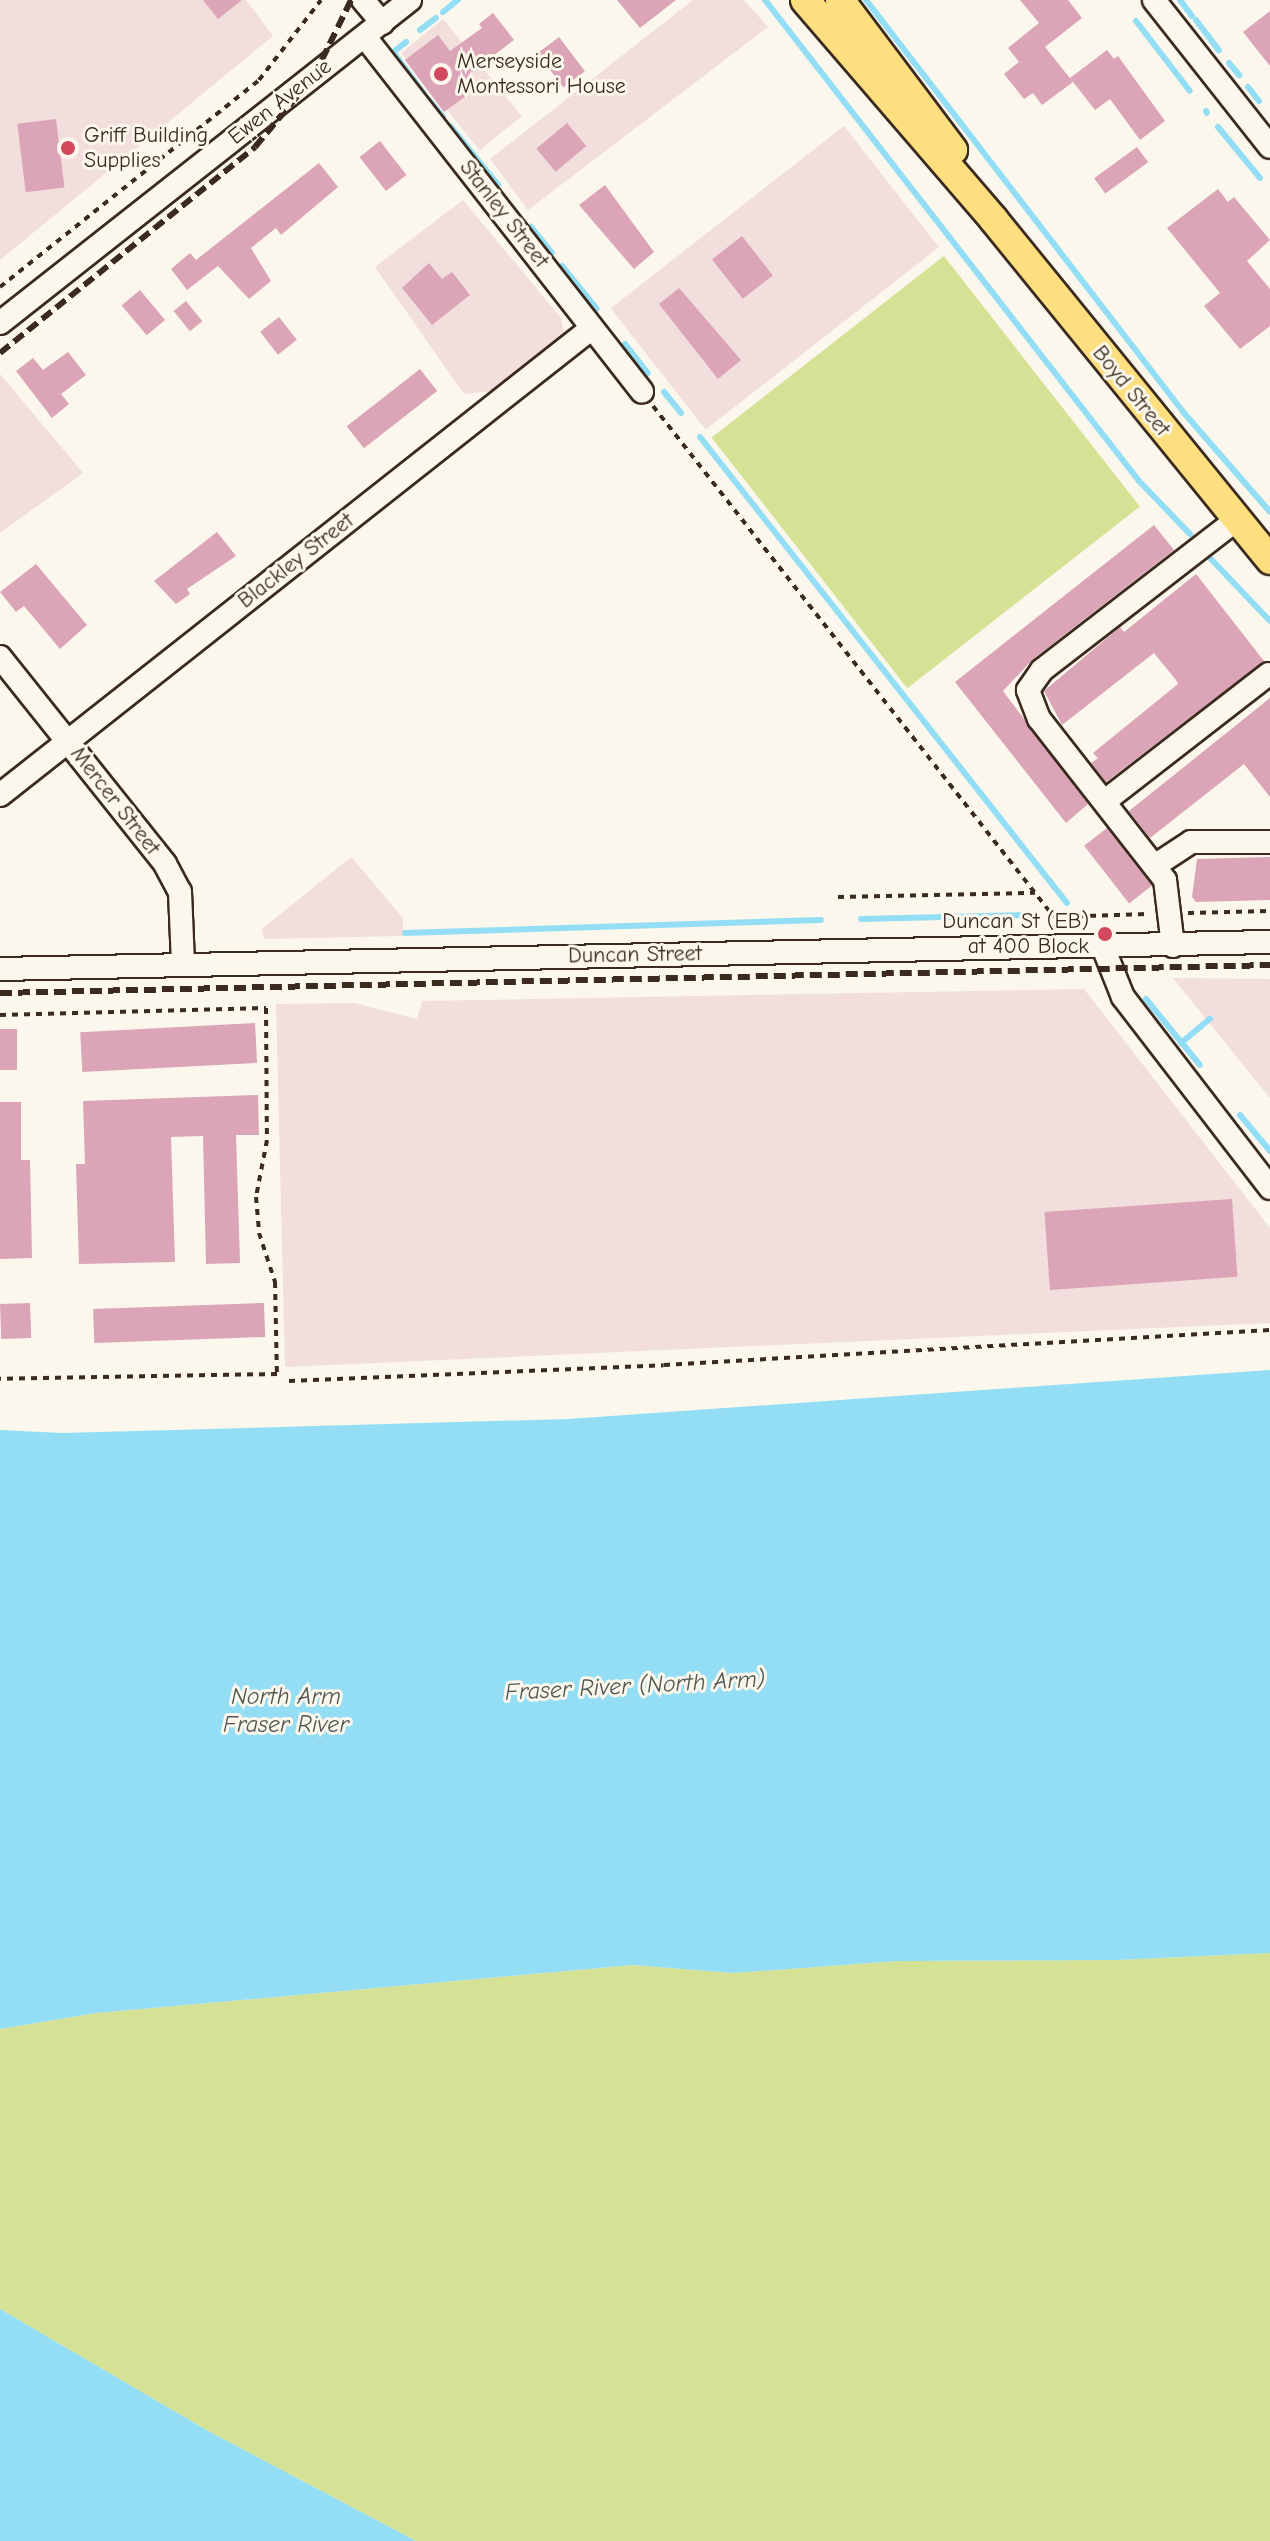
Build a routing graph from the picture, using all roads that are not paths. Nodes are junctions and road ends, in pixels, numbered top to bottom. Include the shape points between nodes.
1 (363, 0) edge
2 (410, 0) edge
3 (805, 0) edge
4 (840, 0) edge
5 (1154, 0) edge
6 (374, 30) junction
7 (1270, 147) edge
8 (994, 220) junction
9 (0, 323) edge
10 (592, 328) junction
11 (642, 392) road end
12 (1236, 520) junction
13 (1270, 560) edge
14 (0, 657) edge
15 (1269, 674) edge
16 (67, 740) junction
17 (0, 795) edge
18 (1105, 801) junction
19 (1270, 842) edge
20 (1156, 865) junction
21 (1270, 942) edge
22 (1173, 946) junction
23 (1103, 947) junction
24 (183, 963) junction
25 (0, 969) edge
26 (1270, 1188) edge

1 - 6 street, Stanley Street
2 - 6 street, Ewen Avenue
3 - 8 main road, Boyd Street
4 - 8 main road, Boyd Street via 950,145
5 - 7 street
6 - 9 street, Ewen Avenue
6 - 10 street, Stanley Street
8 - 12 main road, Boyd Street
10 - 11 street, Stanley Street
10 - 16 street, Blackley Street
12 - 13 main road, Boyd Street
12 - 18 street via 1031,681 1030,704 1039,719
14 - 16 street, Mercer Street
15 - 18 street
16 - 17 street, Blackley Street
16 - 24 street, Mercer Street via 165,864 180,892
18 - 20 street
19 - 20 street via 1191,842
20 - 22 street via 1165,880
21 - 22 street, Duncan Street
22 - 23 street, Duncan Street
23 - 24 street, Duncan Street
23 - 26 street via 1123,997
24 - 25 street, Duncan Street

